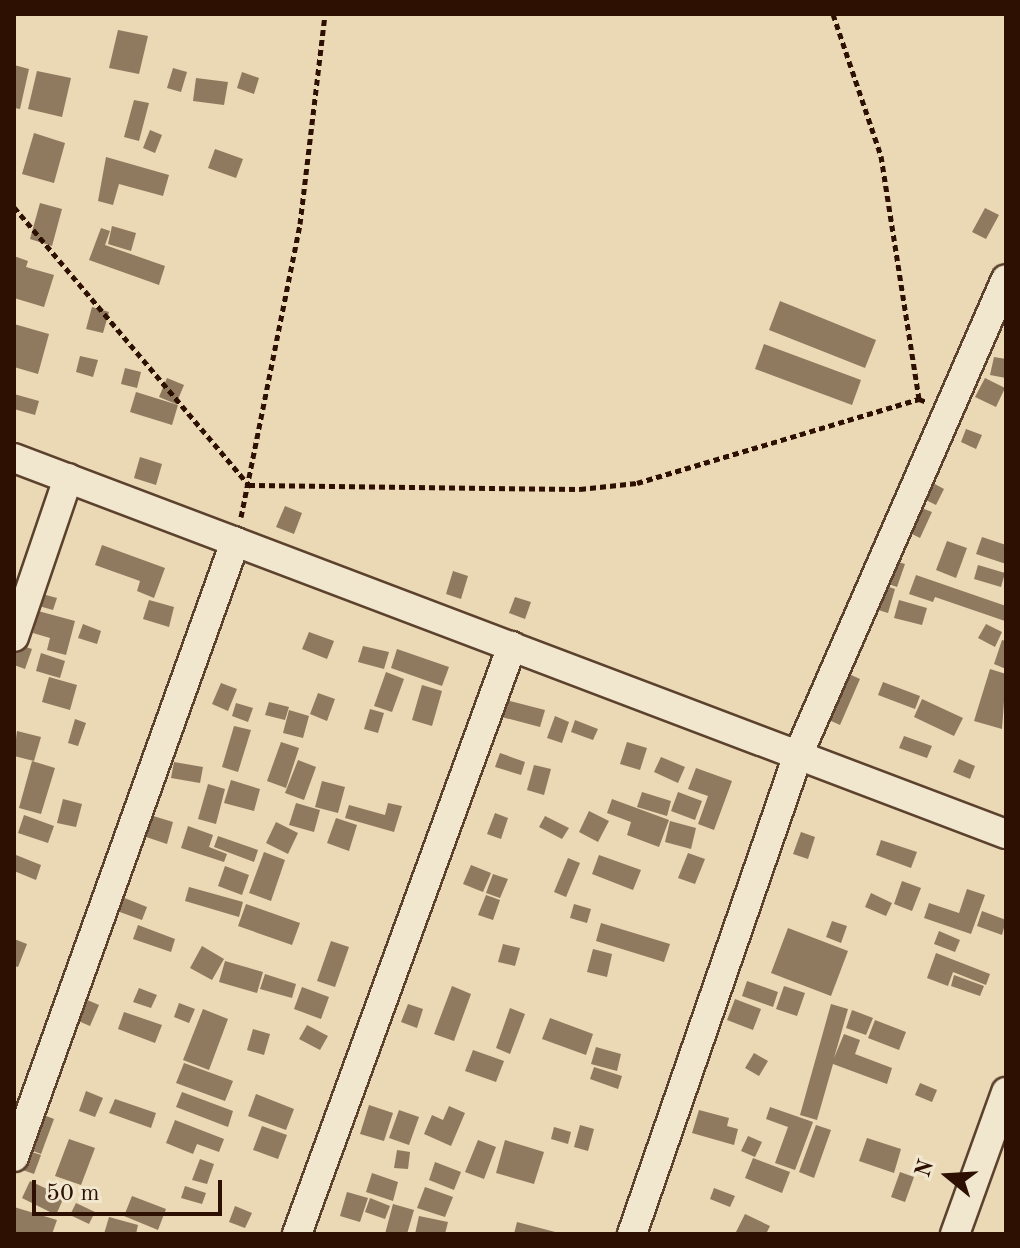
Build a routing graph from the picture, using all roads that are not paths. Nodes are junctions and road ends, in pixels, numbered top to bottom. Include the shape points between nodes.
1 (1006, 279) edge
2 (14, 458) edge
3 (68, 478) junction
4 (235, 542) junction
5 (14, 637) edge
6 (512, 646) junction
7 (798, 755) junction
8 (1006, 834) edge
9 (1006, 1092) edge
10 (14, 1157) edge
11 (297, 1234) edge
12 (632, 1234) edge
13 (955, 1234) edge

1 - 7 street
2 - 3 street
3 - 4 street
3 - 5 street
4 - 6 street
4 - 10 street
6 - 7 street
6 - 11 street
7 - 8 street
7 - 12 street
9 - 13 street

